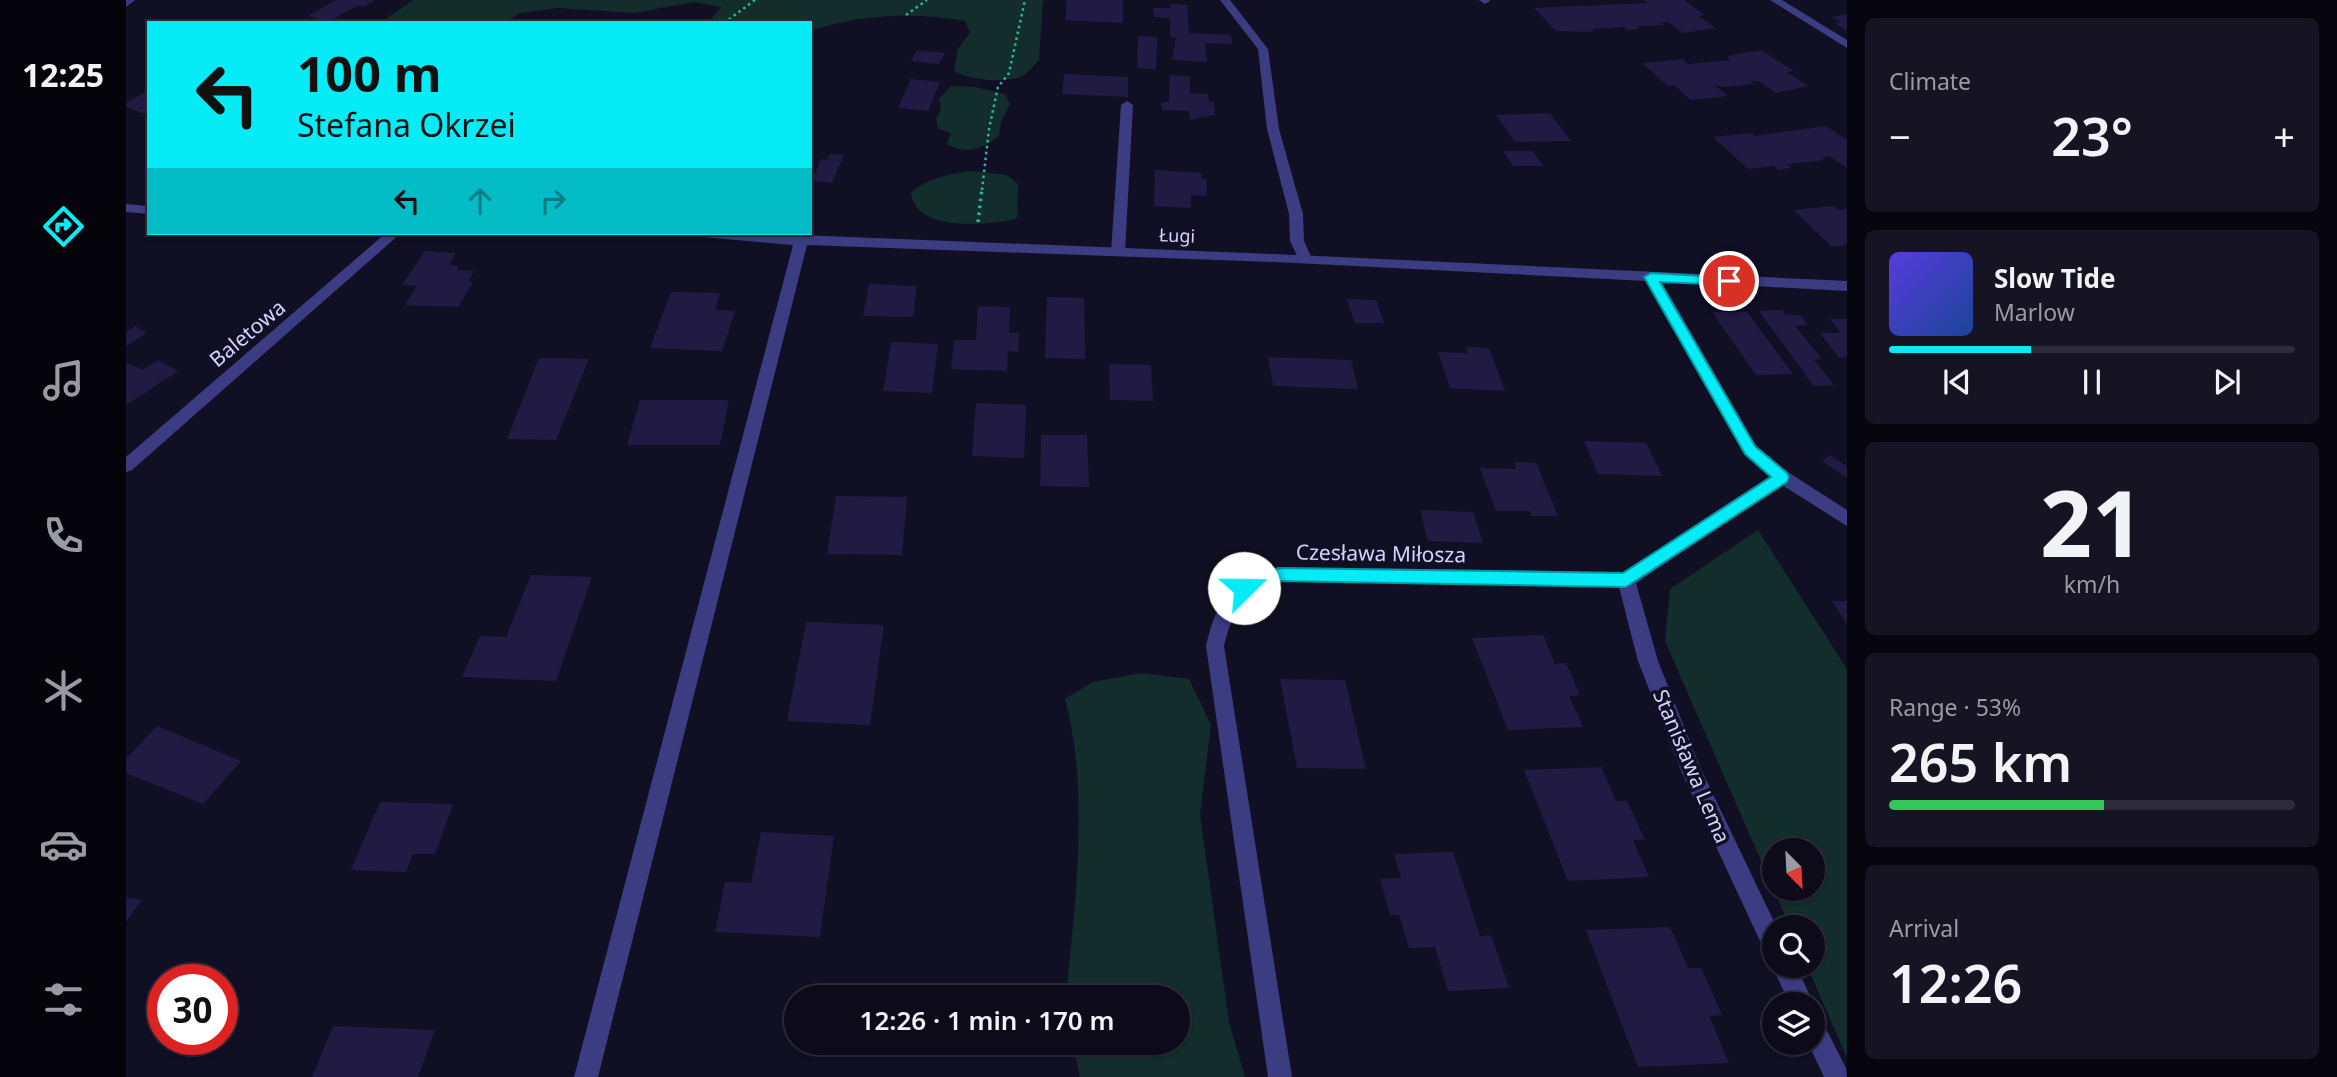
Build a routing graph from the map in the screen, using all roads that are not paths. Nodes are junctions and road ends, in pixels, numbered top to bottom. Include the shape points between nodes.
1 (130, 0) edge
2 (1224, 0) edge
3 (1775, 0) edge
4 (126, 4) edge
5 (1847, 45) edge
6 (1127, 105) dead end
7 (126, 208) edge
8 (147, 210) edge
9 (392, 235) edge
10 (728, 235) edge
11 (801, 241) junction
12 (1118, 252) junction
13 (1304, 260) junction
14 (1651, 277) junction
15 (1847, 286) edge
16 (126, 466) edge
17 (1782, 477) junction
18 (1847, 519) edge
19 (1626, 580) junction
20 (1762, 922) edge
21 (1825, 1052) edge
22 (586, 1077) edge
23 (1280, 1077) edge
24 (1837, 1077) edge

1 - 4 street
2 - 13 street via 1263,49 1272,129
3 - 5 street
6 - 12 street
7 - 8 street
9 - 16 street, Baletowa
10 - 11 street, Ługi
11 - 12 street, Ługi
11 - 22 street
12 - 13 street, Ługi
13 - 14 street, Ługi
14 - 15 street, Ługi
14 - 17 street via 1750,450
17 - 18 street
17 - 19 street
19 - 20 street, Stanisława Lema via 1648,661 1691,771
19 - 23 street, Czesława Miłosza via 1278,574 1244,588 1224,609 1215,646
21 - 24 street

